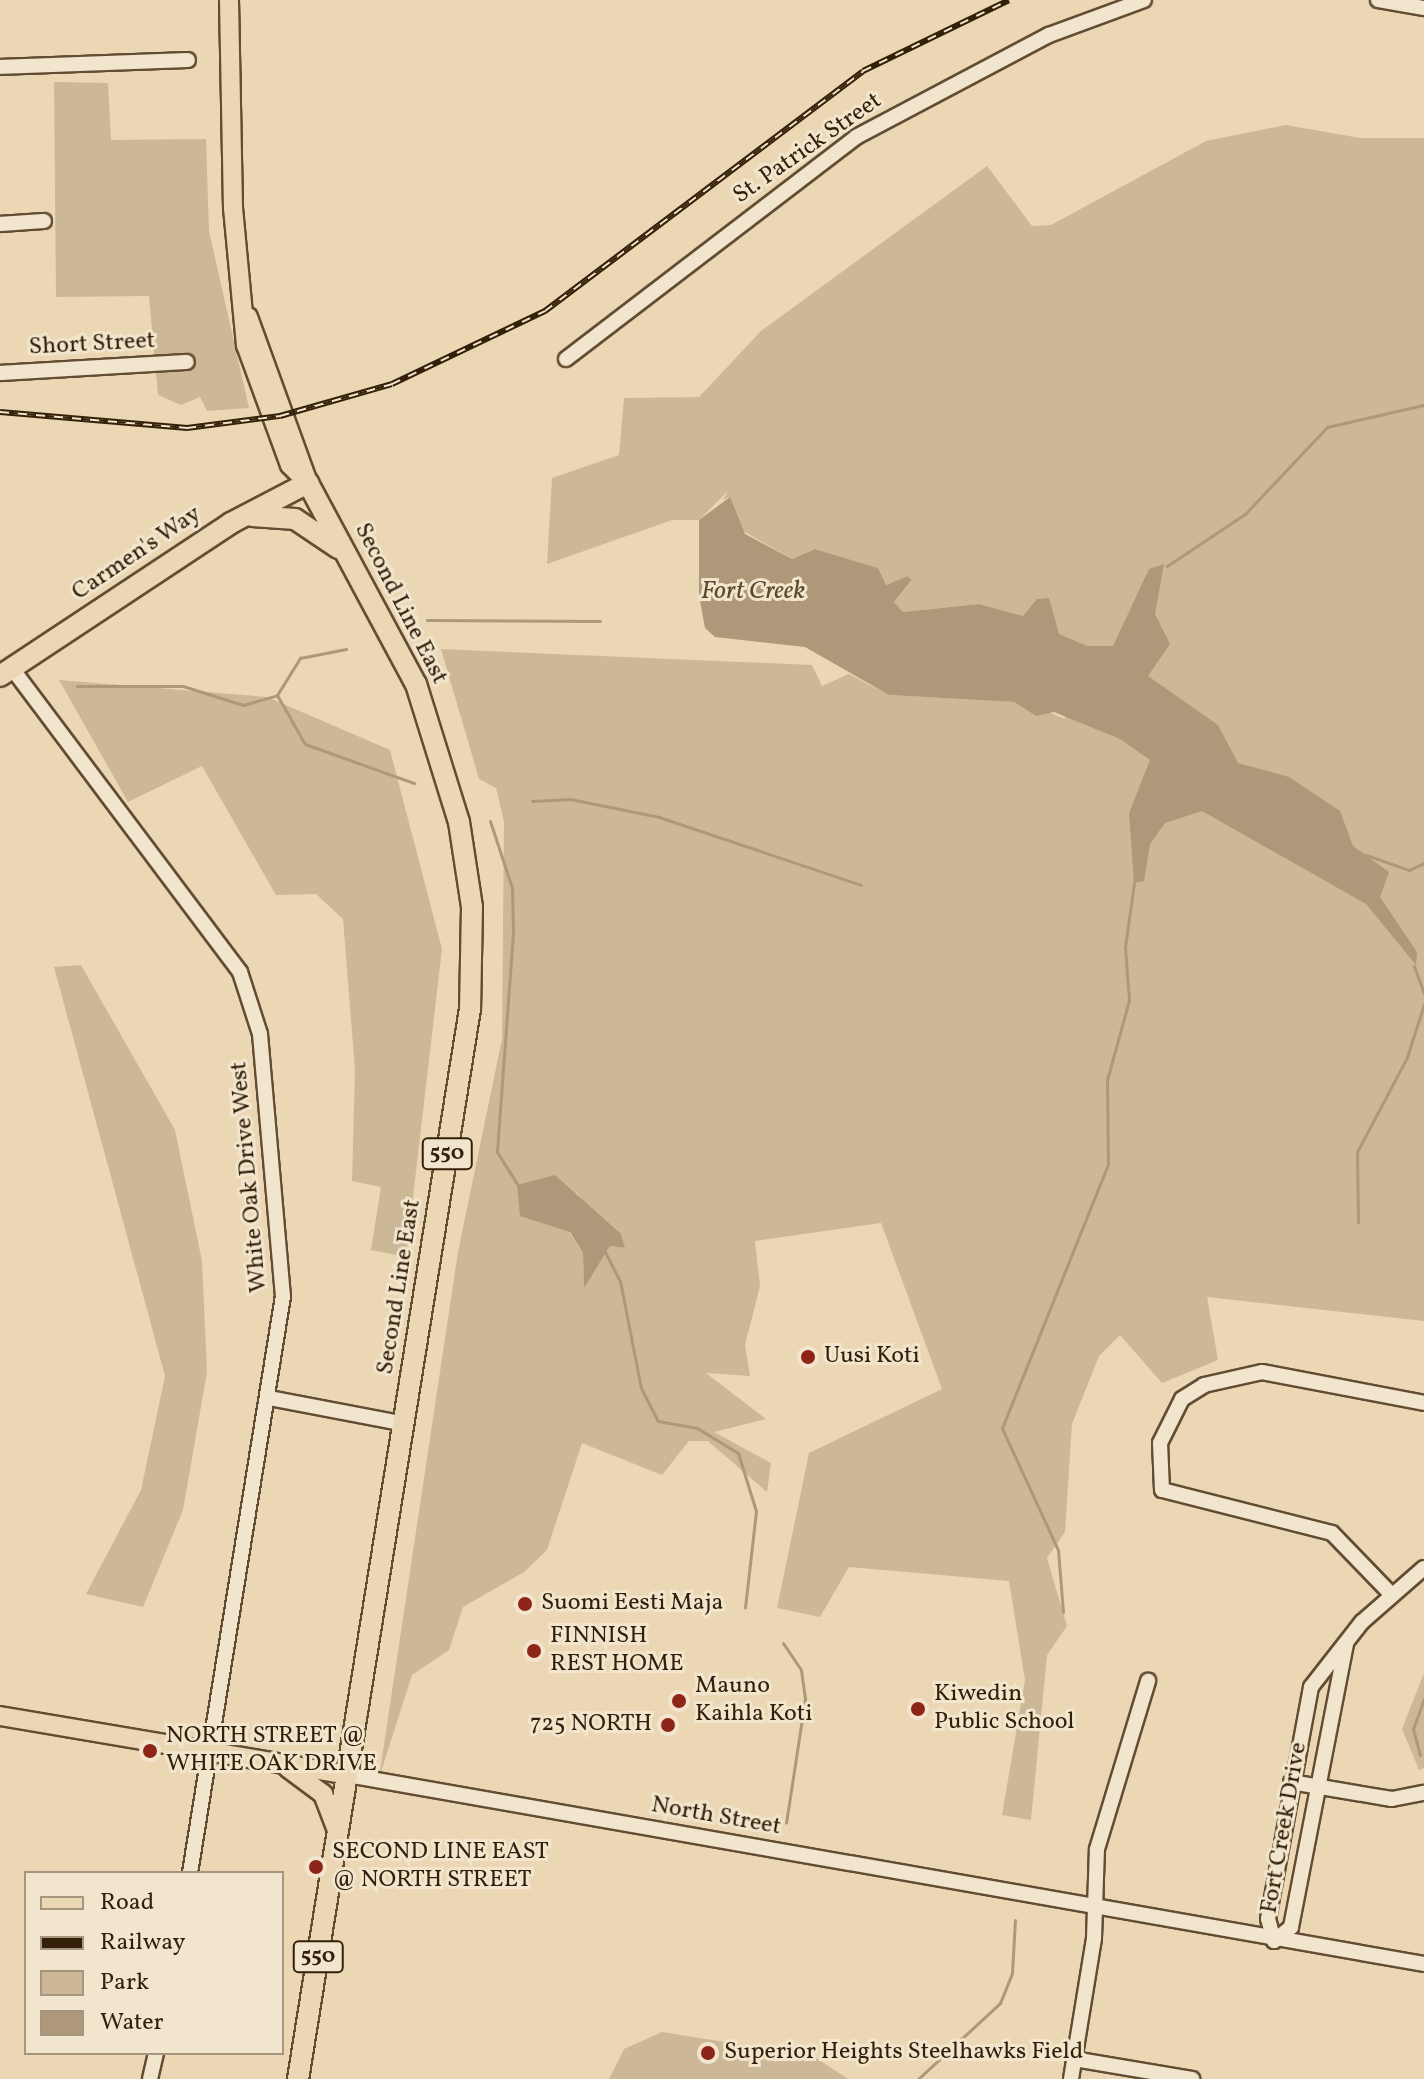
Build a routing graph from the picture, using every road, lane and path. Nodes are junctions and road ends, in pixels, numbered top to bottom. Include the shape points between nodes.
1 (229, 0) edge
2 (1144, 0) edge
3 (1378, 0) edge
4 (1424, 8) edge
5 (188, 60) dead end
6 (0, 67) edge
7 (44, 221) dead end
8 (0, 224) edge
9 (566, 359) dead end
10 (187, 362) dead end
11 (0, 373) edge
12 (308, 483) junction
13 (242, 517) junction
14 (344, 553) junction
15 (7, 674) edge
16 (269, 1398) junction
17 (1424, 1403) edge
18 (405, 1424) junction
19 (1424, 1568) edge
20 (1392, 1595) junction
21 (1347, 1640) junction
22 (1148, 1681) dead end
23 (0, 1716) edge
24 (213, 1752) junction
25 (282, 1764) junction
26 (348, 1775) junction
27 (1291, 1782) junction
28 (1316, 1786) junction
29 (1424, 1793) edge
30 (338, 1836) junction
31 (190, 1871) edge
32 (1092, 1905) junction
33 (1274, 1941) junction
34 (1424, 1964) edge
35 (156, 2055) edge
36 (1074, 2059) junction
37 (150, 2079) edge
38 (298, 2079) edge
39 (1071, 2079) edge
40 (1192, 2079) edge

1 - 12 main road, Second Line East / 550 via 233,208 247,315
2 - 9 street, St. Patrick Street via 1049,35 856,137
3 - 4 street
5 - 6 street
7 - 8 street
10 - 11 street, Short Street
12 - 13 highway, Carmen's Way
12 - 14 highway, Second Line East / 550
13 - 14 highway via 295,519
13 - 15 highway, Carmen's Way
14 - 18 highway, Second Line East / 550 via 396,643 436,740 472,907 470,1009
15 - 16 street, White Oak Drive West via 240,972 253,1001 283,1296
16 - 18 street
16 - 24 street, White Oak Drive West
17 - 20 street via 1262,1372 1204,1385 1182,1399 1160,1443 1162,1490 1332,1533
18 - 26 highway, Second Line East / 550
19 - 20 street, Fort Creek Drive
20 - 21 street, Fort Creek Drive
21 - 27 street, Fort Creek Drive via 1311,1687
21 - 28 street, Fort Creek Drive
22 - 32 street via 1097,1849
23 - 24 main road, North Street
24 - 25 main road, North Street
24 - 31 street, White Oak Drive West
25 - 26 main road, North Street
25 - 30 main road via 323,1794
26 - 30 highway, Second Line East / 550
26 - 32 street, North Street
27 - 28 street
27 - 33 street, Fort Creek Drive via 1268,1919
28 - 29 street via 1392,1799
28 - 33 street, Fort Creek Drive via 1291,1927
30 - 38 highway, Second Line East / 550
32 - 33 street, North Street
32 - 36 street via 1094,1938
33 - 34 street, North Street
35 - 37 street
36 - 39 street
36 - 40 street

